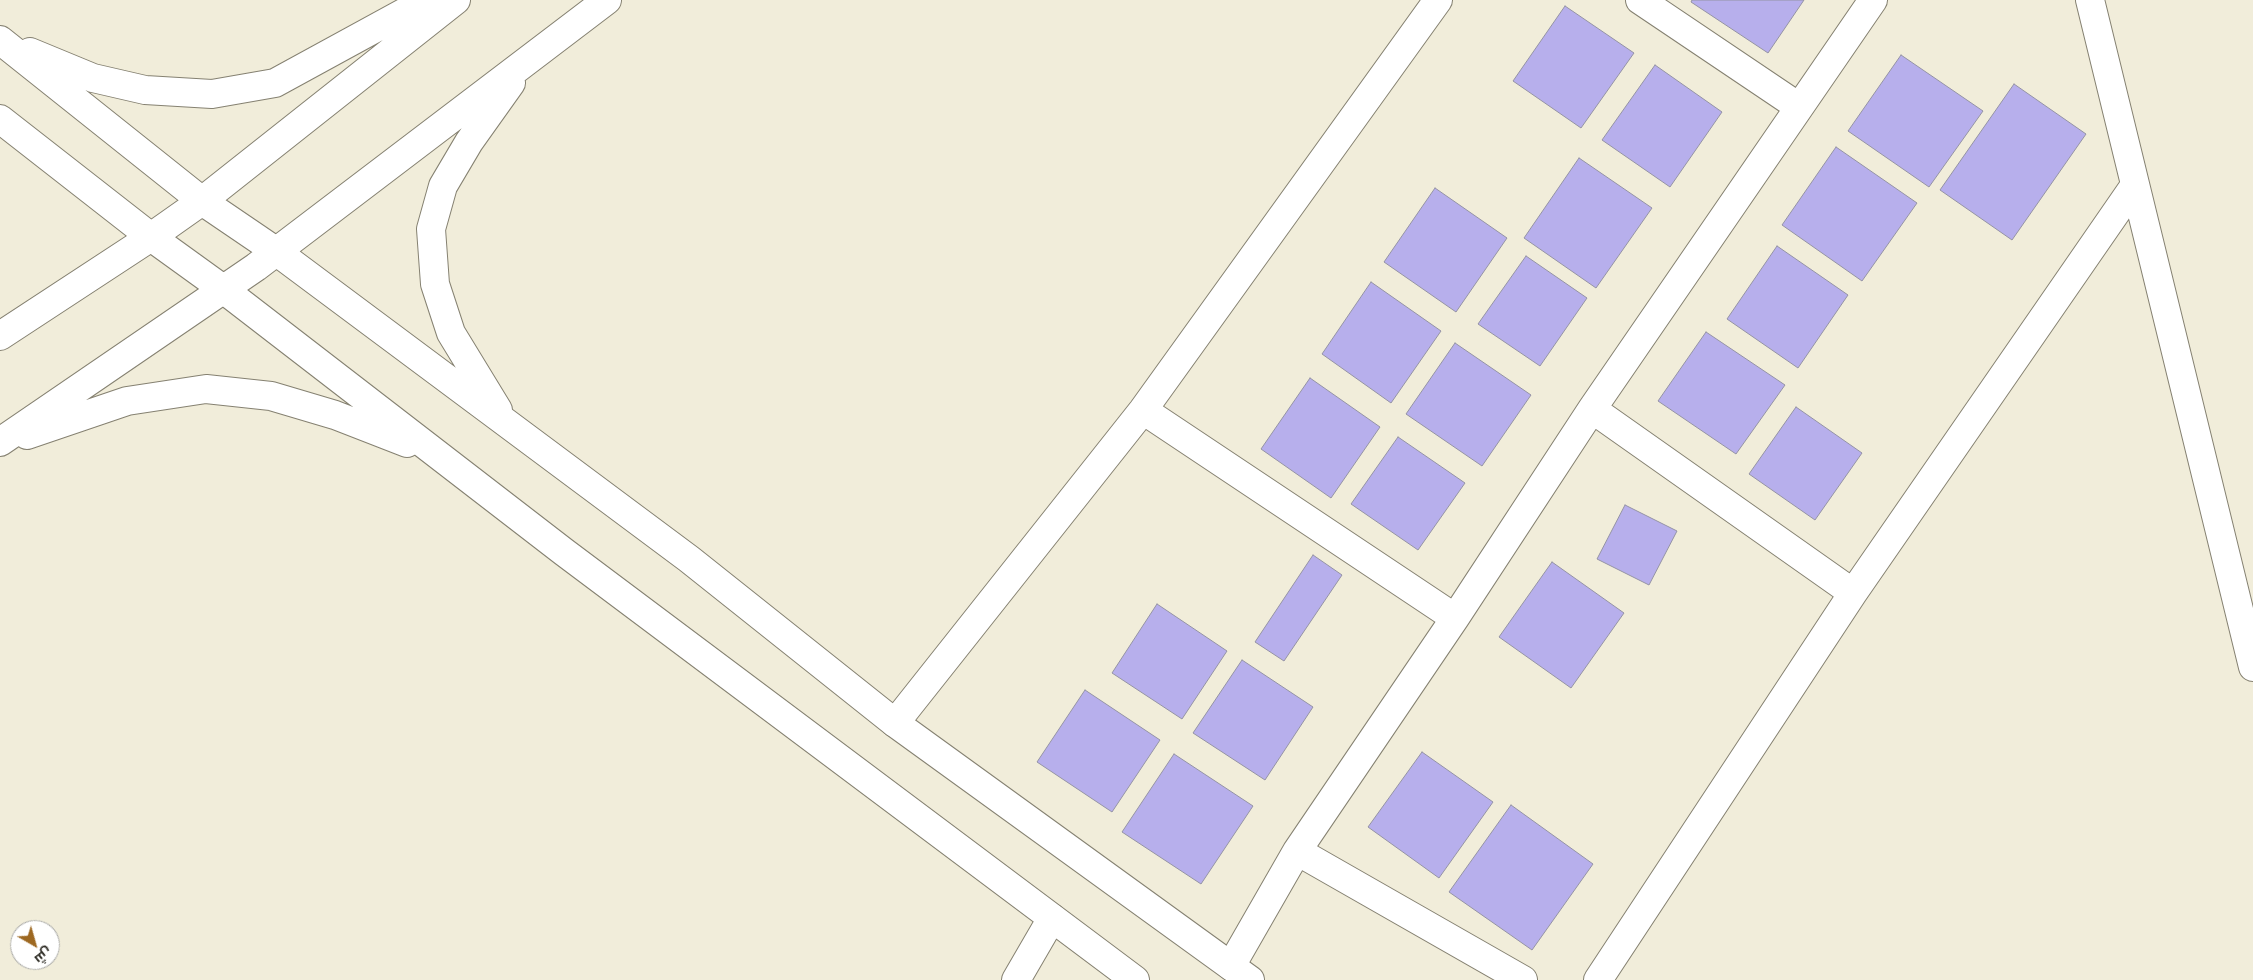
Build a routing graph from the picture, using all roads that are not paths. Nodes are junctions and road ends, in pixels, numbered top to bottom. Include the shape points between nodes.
1 (427, 0) edge
2 (456, 0) edge
3 (607, 0) edge
4 (1438, 0) edge
5 (1640, 0) edge
6 (1873, 0) edge
7 (2090, 0) edge
8 (0, 40) edge
9 (526, 61) junction
10 (1799, 106) junction
11 (0, 119) edge
12 (2135, 185) junction
13 (202, 200) junction
14 (151, 237) junction
15 (277, 252) junction
16 (224, 290) junction
17 (0, 336) edge
18 (1592, 409) junction
19 (1144, 410) junction
20 (505, 422) junction
21 (0, 443) edge
22 (436, 454) junction
23 (1853, 593) junction
24 (1455, 618) junction
25 (2253, 667) edge
26 (896, 723) junction
27 (1296, 851) junction
28 (1052, 918) junction
29 (1240, 973) edge
30 (1016, 980) edge
31 (1135, 980) edge
32 (1524, 980) edge
33 (1598, 980) edge

1 - 8 street via 275,84 212,94 145,90 93,78
2 - 13 street
3 - 9 street
4 - 19 street
5 - 10 street
6 - 10 street
7 - 12 street
8 - 13 street
9 - 15 street
9 - 20 street via 469,142 443,186 431,229 434,284 451,333
10 - 18 street
11 - 14 street
12 - 23 street
12 - 25 street
13 - 14 street
13 - 15 street
14 - 16 street
14 - 17 street
15 - 16 street
15 - 20 street
16 - 21 street
16 - 22 street
18 - 23 street
18 - 24 street
19 - 24 street
19 - 26 street
20 - 26 street via 689,559
21 - 22 street via 127,401 206,389 271,396 335,415
22 - 28 street
23 - 33 street
24 - 27 street
26 - 29 street
27 - 29 street
27 - 32 street
28 - 30 street
28 - 31 street

